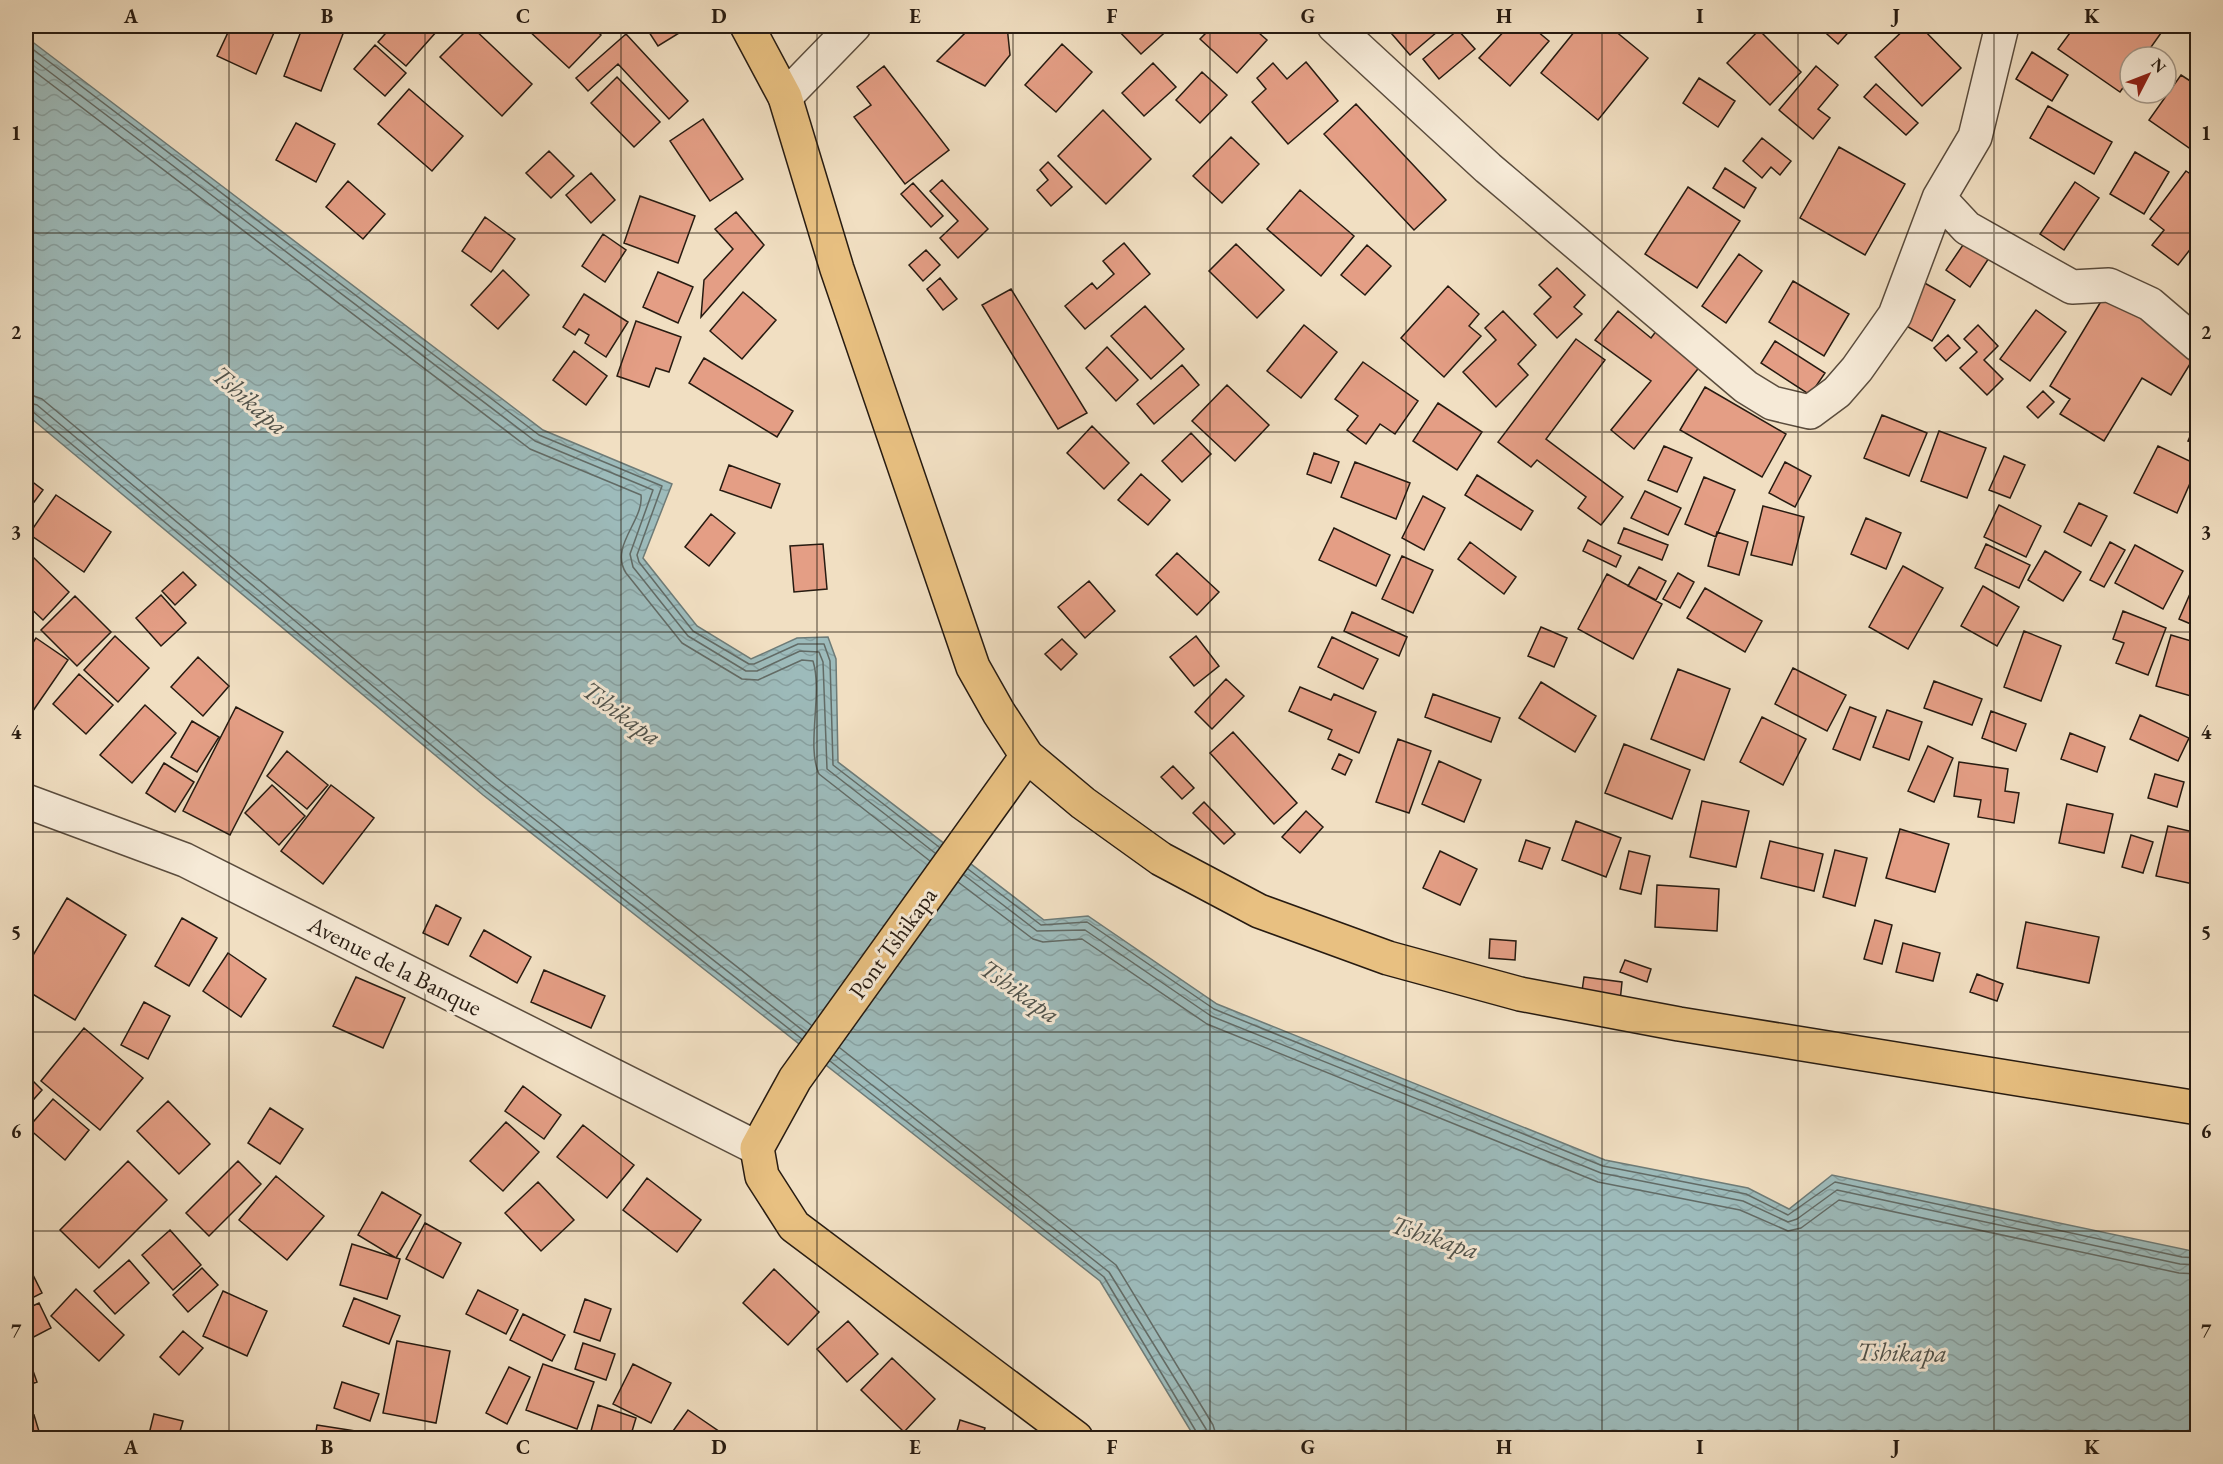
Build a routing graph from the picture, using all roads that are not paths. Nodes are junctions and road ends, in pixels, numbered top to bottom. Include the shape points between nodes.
1 (747, 26) edge
2 (854, 26) edge
3 (1334, 26) edge
4 (2002, 26) edge
5 (785, 97) junction
6 (1939, 198) junction
7 (2198, 345) edge
8 (1027, 756) junction
9 (26, 801) edge
10 (2198, 1108) edge
11 (757, 1148) junction
12 (1076, 1438) edge

1 - 5 main road
2 - 5 street
3 - 6 street via 1496,175 1707,355 1772,403 1810,412 1837,392 1857,369 1895,315
4 - 6 street via 1975,137
5 - 8 main road via 837,269 973,667
6 - 7 street via 1967,228 2072,287 2109,285 2150,304
8 - 10 main road via 1083,803 1161,859 1259,911 1388,958 1520,994 1668,1022
8 - 11 main road, Pont Tshikapa via 795,1078
9 - 11 street, Avenue de la Banque via 185,860
11 - 12 main road via 762,1176 794,1227

